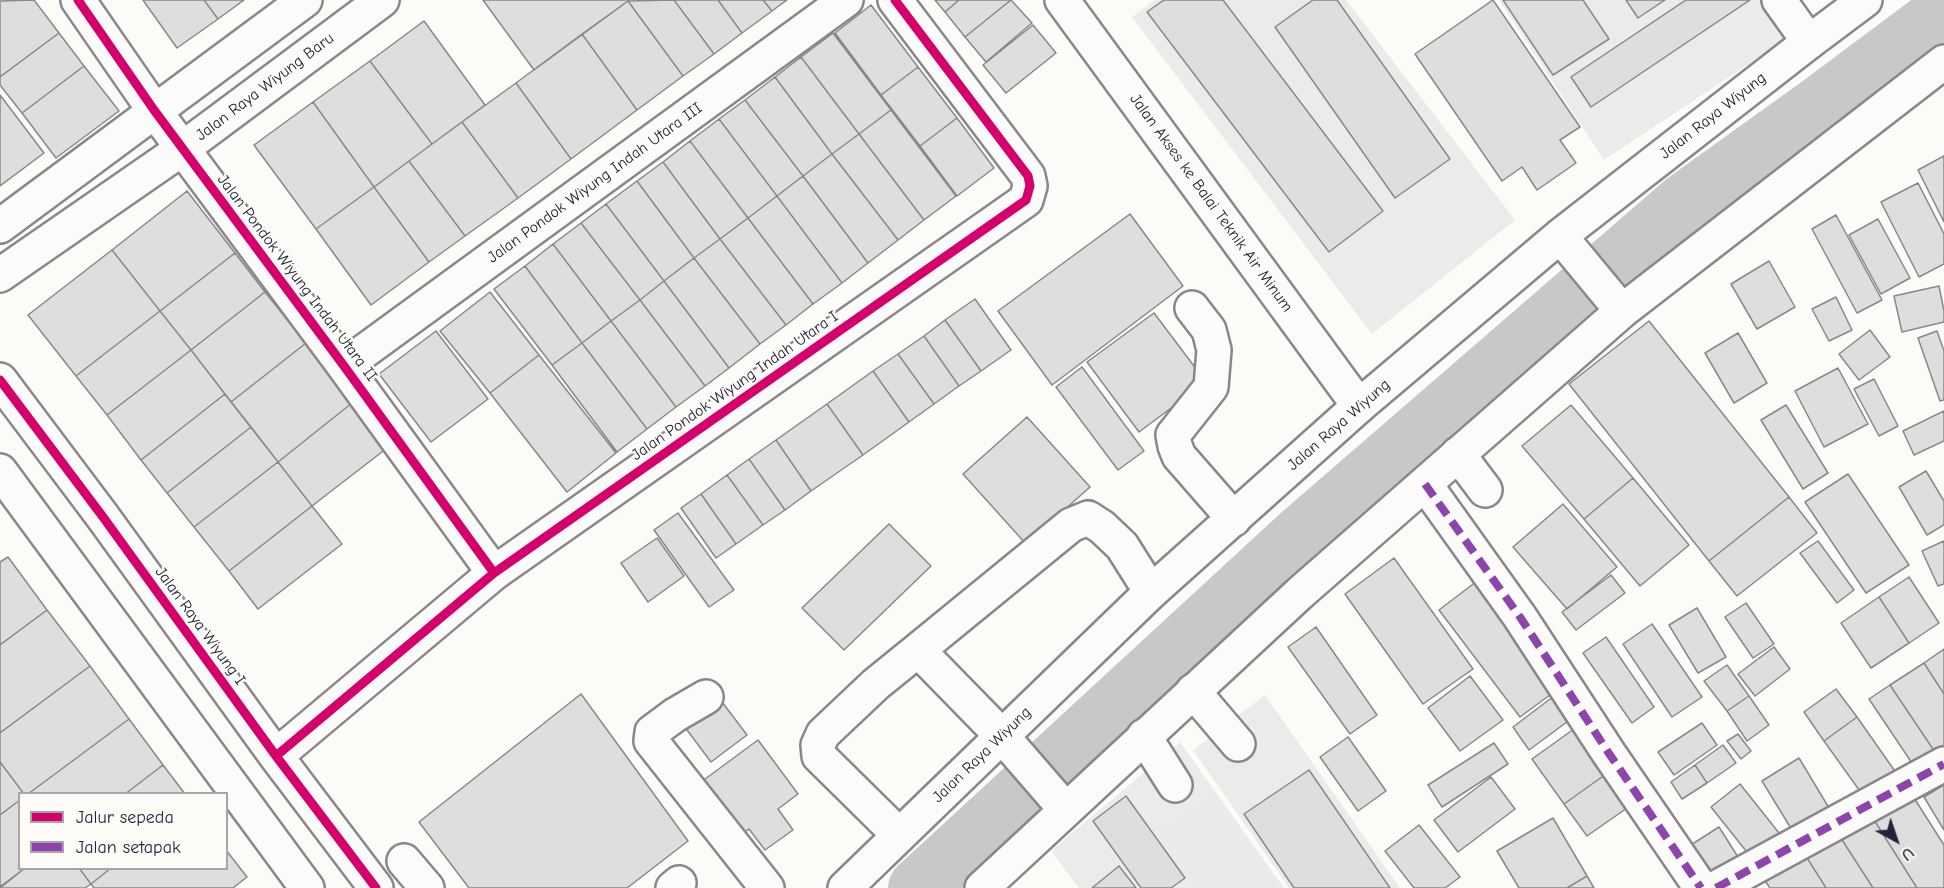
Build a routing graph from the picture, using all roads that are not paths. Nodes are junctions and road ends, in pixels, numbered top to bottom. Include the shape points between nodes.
1 (78, 0) edge
2 (305, 0) edge
3 (382, 0) edge
4 (846, 0) edge
5 (895, 0) edge
6 (1062, 0) edge
7 (1779, 0) edge
8 (1865, 0) edge
9 (1809, 42) junction
10 (1944, 62) edge
11 (154, 110) junction
12 (182, 149) junction
13 (0, 226) edge
14 (1566, 244) junction
15 (0, 276) edge
16 (1612, 299) junction
17 (1192, 308) dead end
18 (344, 366) junction
19 (0, 380) edge
20 (1359, 405) junction
21 (1458, 454) junction
22 (0, 471) edge
23 (1418, 490) junction
24 (1485, 490) dead end
25 (1234, 519) junction
26 (1448, 540) dead end
27 (494, 573) junction
28 (1151, 592) junction
29 (918, 650) junction
30 (1193, 691) junction
31 (706, 698) dead end
32 (1144, 736) junction
33 (1007, 742) junction
34 (1238, 744) dead end
35 (276, 756) junction
36 (1944, 764) edge
37 (1175, 785) dead end
38 (1059, 802) junction
39 (899, 835) junction
40 (404, 861) dead end
41 (295, 884) edge
42 (376, 888) edge
43 (427, 888) edge
44 (767, 888) edge
45 (845, 888) edge
46 (983, 888) edge
47 (1701, 888) edge
48 (1716, 888) edge

1 - 11 street, Jalan Pondok Wiyung Indah Utara II
2 - 11 street
3 - 12 street, Jalan Raya Wiyung Baru
4 - 18 street, Jalan Pondok Wiyung Indah Utara III
5 - 27 street, Jalan Pondok Wiyung Indah Utara I via 1028,176 1026,200
6 - 20 street, Jalan Akses ke Balai Teknik Air Minum
7 - 9 street
8 - 9 street, Jalan Raya Wiyung
9 - 14 street, Jalan Raya Wiyung
10 - 16 street
11 - 12 street, Jalan Pondok Wiyung Indah Utara II
11 - 13 street
12 - 15 street, Jalan Raya Wiyung Baru
12 - 18 street, Jalan Pondok Wiyung Indah Utara II
14 - 16 street
14 - 20 street, Jalan Raya Wiyung
16 - 21 street
17 - 25 street via 1209,330 1214,350 1211,387 1173,435 1175,446 1179,456
18 - 27 street, Jalan Pondok Wiyung Indah Utara II
19 - 35 street, Jalan Raya Wiyung I
20 - 25 street, Jalan Raya Wiyung
21 - 23 street
21 - 24 street
22 - 41 street
23 - 26 street
23 - 30 street
23 - 47 street via 1520,617
25 - 28 street, Jalan Raya Wiyung
27 - 35 street, Jalan Pondok Wiyung Indah Utara I
28 - 29 street via 1122,546 1088,518 1071,525
28 - 33 street, Jalan Raya Wiyung
29 - 33 street
29 - 39 street via 823,734 818,745 819,756
30 - 32 street
30 - 34 street
31 - 44 street via 652,732 651,741
32 - 37 street
32 - 38 street
33 - 38 street
33 - 39 street, Jalan Raya Wiyung
35 - 42 street, Jalan Raya Wiyung I
36 - 48 street
38 - 46 street
39 - 45 street, Jalan Raya Wiyung
40 - 43 street

